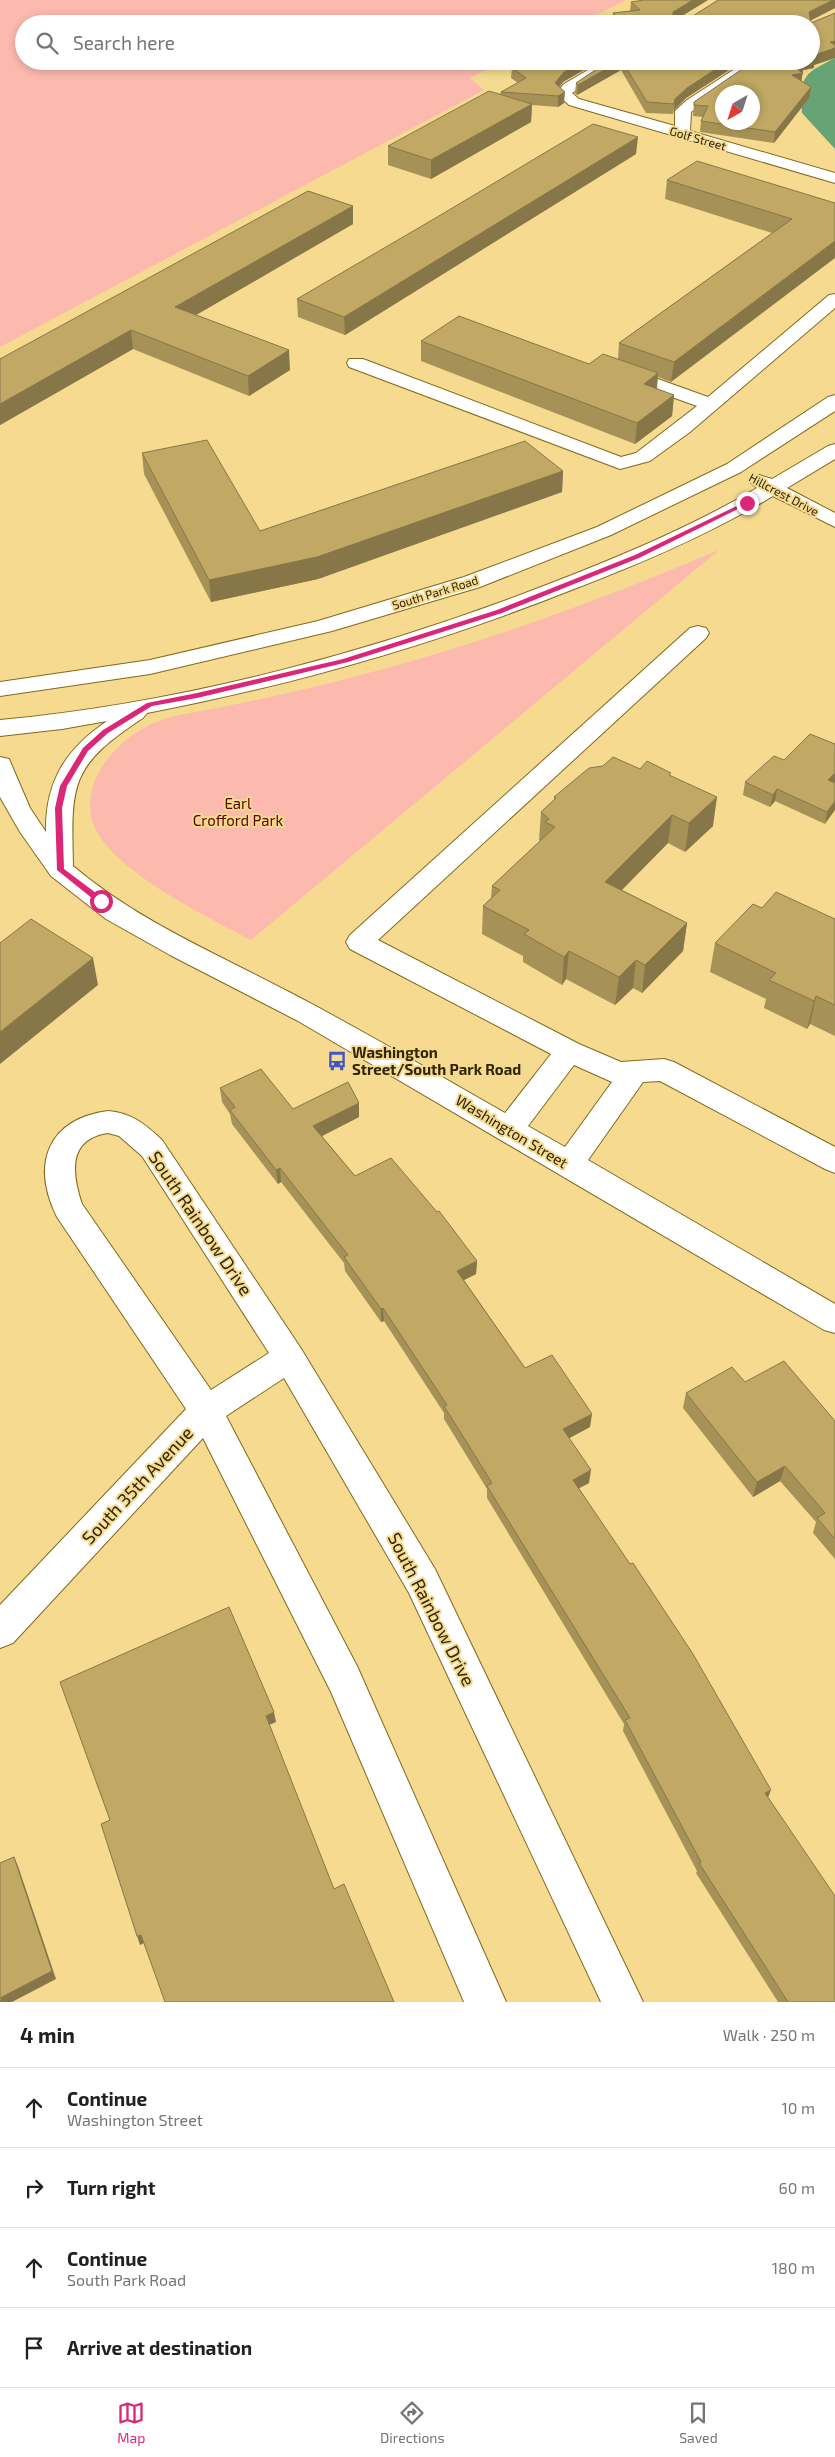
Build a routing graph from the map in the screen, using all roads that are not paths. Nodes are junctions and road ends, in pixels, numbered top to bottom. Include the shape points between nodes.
1 (598, 70) edge
2 (744, 70) edge
3 (682, 133) junction
4 (835, 178) edge
5 (835, 299) edge
6 (356, 363) dead end
7 (602, 366) edge
8 (835, 401) edge
9 (711, 404) junction
10 (835, 450) edge
11 (734, 468) junction
12 (771, 488) junction
13 (835, 521) edge
14 (698, 633) dead end
15 (0, 689) edge
16 (150, 704) junction
17 (0, 728) edge
18 (0, 765) edge
19 (8, 804) edge
20 (60, 870) junction
21 (569, 1051) junction
22 (635, 1072) junction
23 (509, 1129) junction
24 (835, 1161) edge
25 (570, 1164) junction
26 (835, 1320) edge
27 (289, 1357) junction
28 (206, 1411) junction
29 (0, 1631) edge
30 (485, 2002) edge
31 (622, 2002) edge

1 - 3 street, Golf Street via 564,93 574,102
2 - 3 street via 683,111
3 - 4 street, Golf Street
5 - 9 street
6 - 9 street via 620,463 643,457
7 - 9 street
8 - 11 street, South Park Road
10 - 12 street
11 - 12 street, Hillcrest Drive
11 - 15 street, South Park Road via 604,531 453,587 324,626 150,666
12 - 13 street, Hillcrest Drive
12 - 16 street via 747,503 637,556 499,612 345,660 197,696
14 - 21 street via 359,942
16 - 17 street via 62,722
16 - 20 street via 106,732 86,750 64,786 59,808
18 - 19 street, Washington Street
19 - 20 street, Washington Street
20 - 23 street, Washington Street via 137,924 270,992
21 - 22 street via 618,1073
21 - 23 street
22 - 24 street via 664,1070
22 - 25 street
23 - 25 street, Washington Street
25 - 26 street, Washington Street
27 - 28 street, South 35th Avenue
27 - 28 street, South Rainbow Drive via 152,1148 127,1126 105,1121 79,1131 61,1153 59,1182 68,1208
27 - 31 street, South Rainbow Drive via 422,1581
28 - 29 street, South 35th Avenue
28 - 30 street, South Rainbow Drive via 344,1679

